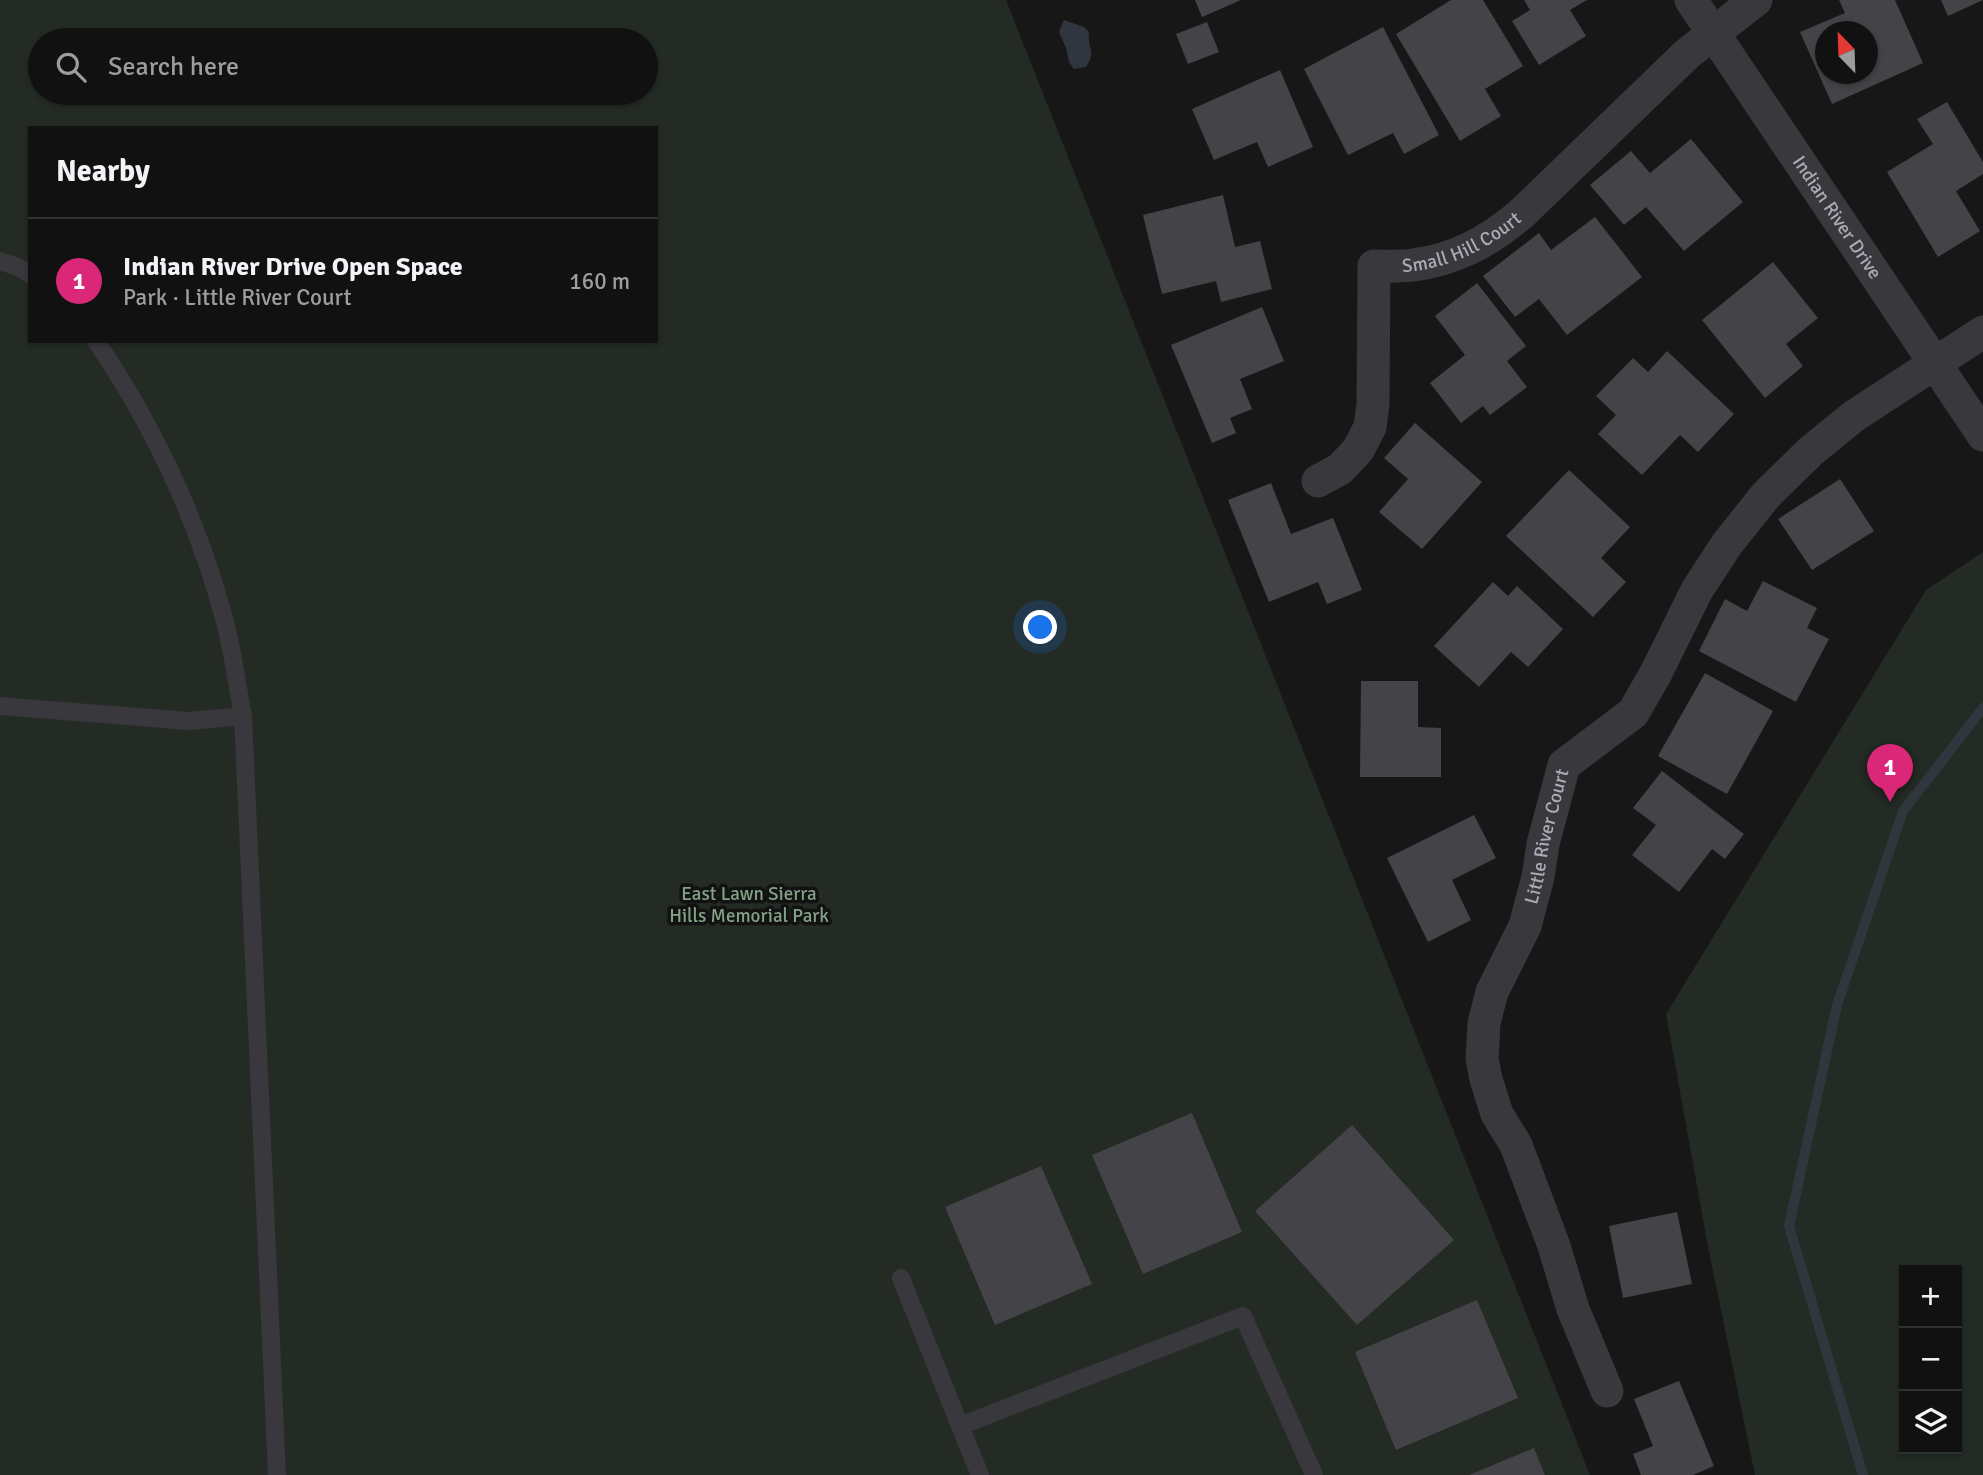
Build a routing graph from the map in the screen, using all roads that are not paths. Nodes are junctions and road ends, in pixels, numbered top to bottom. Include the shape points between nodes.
1 (1691, 0) edge
2 (1756, 0) edge
3 (1713, 33) junction
4 (0, 261) edge
5 (28, 273) edge
6 (1983, 332) edge
7 (97, 343) edge
8 (1935, 363) junction
9 (1983, 435) edge
10 (1318, 481) dead end
11 (0, 706) edge
12 (243, 716) junction
13 (901, 1278) dead end
14 (1606, 1391) dead end
15 (960, 1426) junction
16 (277, 1475) edge
17 (980, 1475) edge
18 (1314, 1475) edge

1 - 3 street, Indian River Drive
2 - 3 street
3 - 8 street, Indian River Drive
3 - 10 street, Small Hill Court via 1499,233 1452,256 1413,265 1374,266 1370,427 1358,450 1340,469
4 - 5 lane
6 - 8 street, Little River Court
7 - 12 lane via 148,423 188,507 226,625
8 - 9 street, Indian River Drive
8 - 14 street, Little River Court via 1854,416 1766,495 1698,590 1633,713 1564,765 1525,926 1492,992 1482,1059 1497,1114 1516,1145
11 - 12 lane via 188,721
12 - 16 lane
13 - 15 lane
15 - 17 lane
15 - 18 lane via 1243,1316

